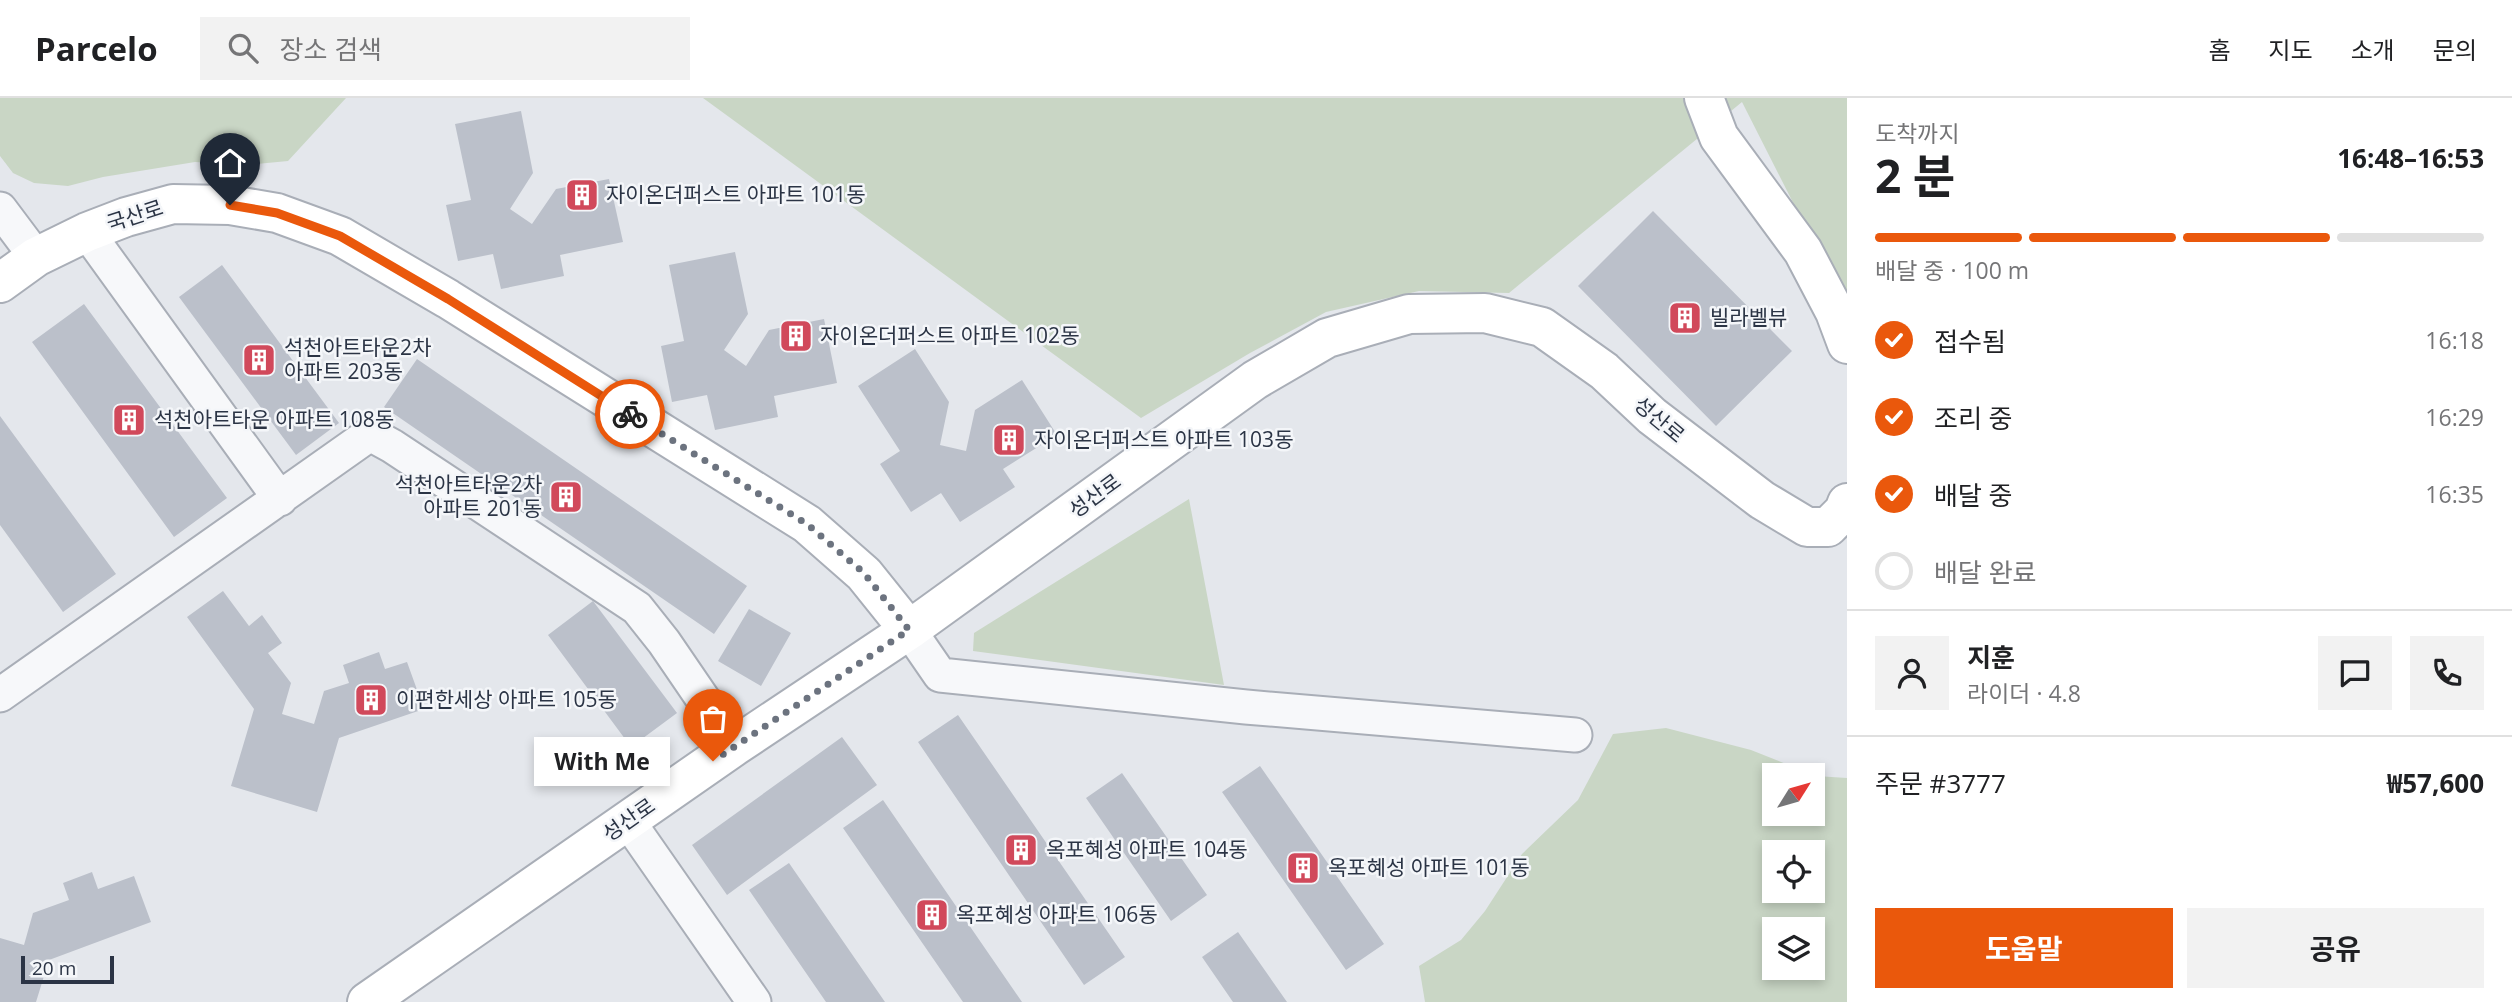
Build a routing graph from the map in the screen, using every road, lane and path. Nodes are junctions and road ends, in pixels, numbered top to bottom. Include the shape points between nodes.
1 (1704, 98) edge
2 (0, 209) edge
3 (86, 232) junction
4 (36, 257) junction
5 (0, 283) edge
6 (1847, 344) edge
7 (280, 499) junction
8 (1847, 503) edge
9 (909, 630) junction
10 (0, 695) edge
11 (1575, 734) dead end
12 (735, 746) junction
13 (628, 821) junction
14 (367, 1002) edge
15 (754, 1002) edge

1 - 6 street via 1719,136 1803,251
2 - 4 street
3 - 4 street, 국산로
3 - 7 street
3 - 9 street, 국산로 via 173,204 230,205 277,213 340,236 807,524 864,573
4 - 5 street, 국산로
7 - 10 street
7 - 12 street via 370,434 637,608
8 - 9 street, 성산로 via 1828,527 1807,527 1702,456 1604,371 1542,327 1485,313 1409,314 1327,338 1255,380
9 - 11 street via 940,675 1245,707
9 - 12 street, 성산로
12 - 13 street, 성산로
13 - 14 street, 성산로
13 - 15 street

